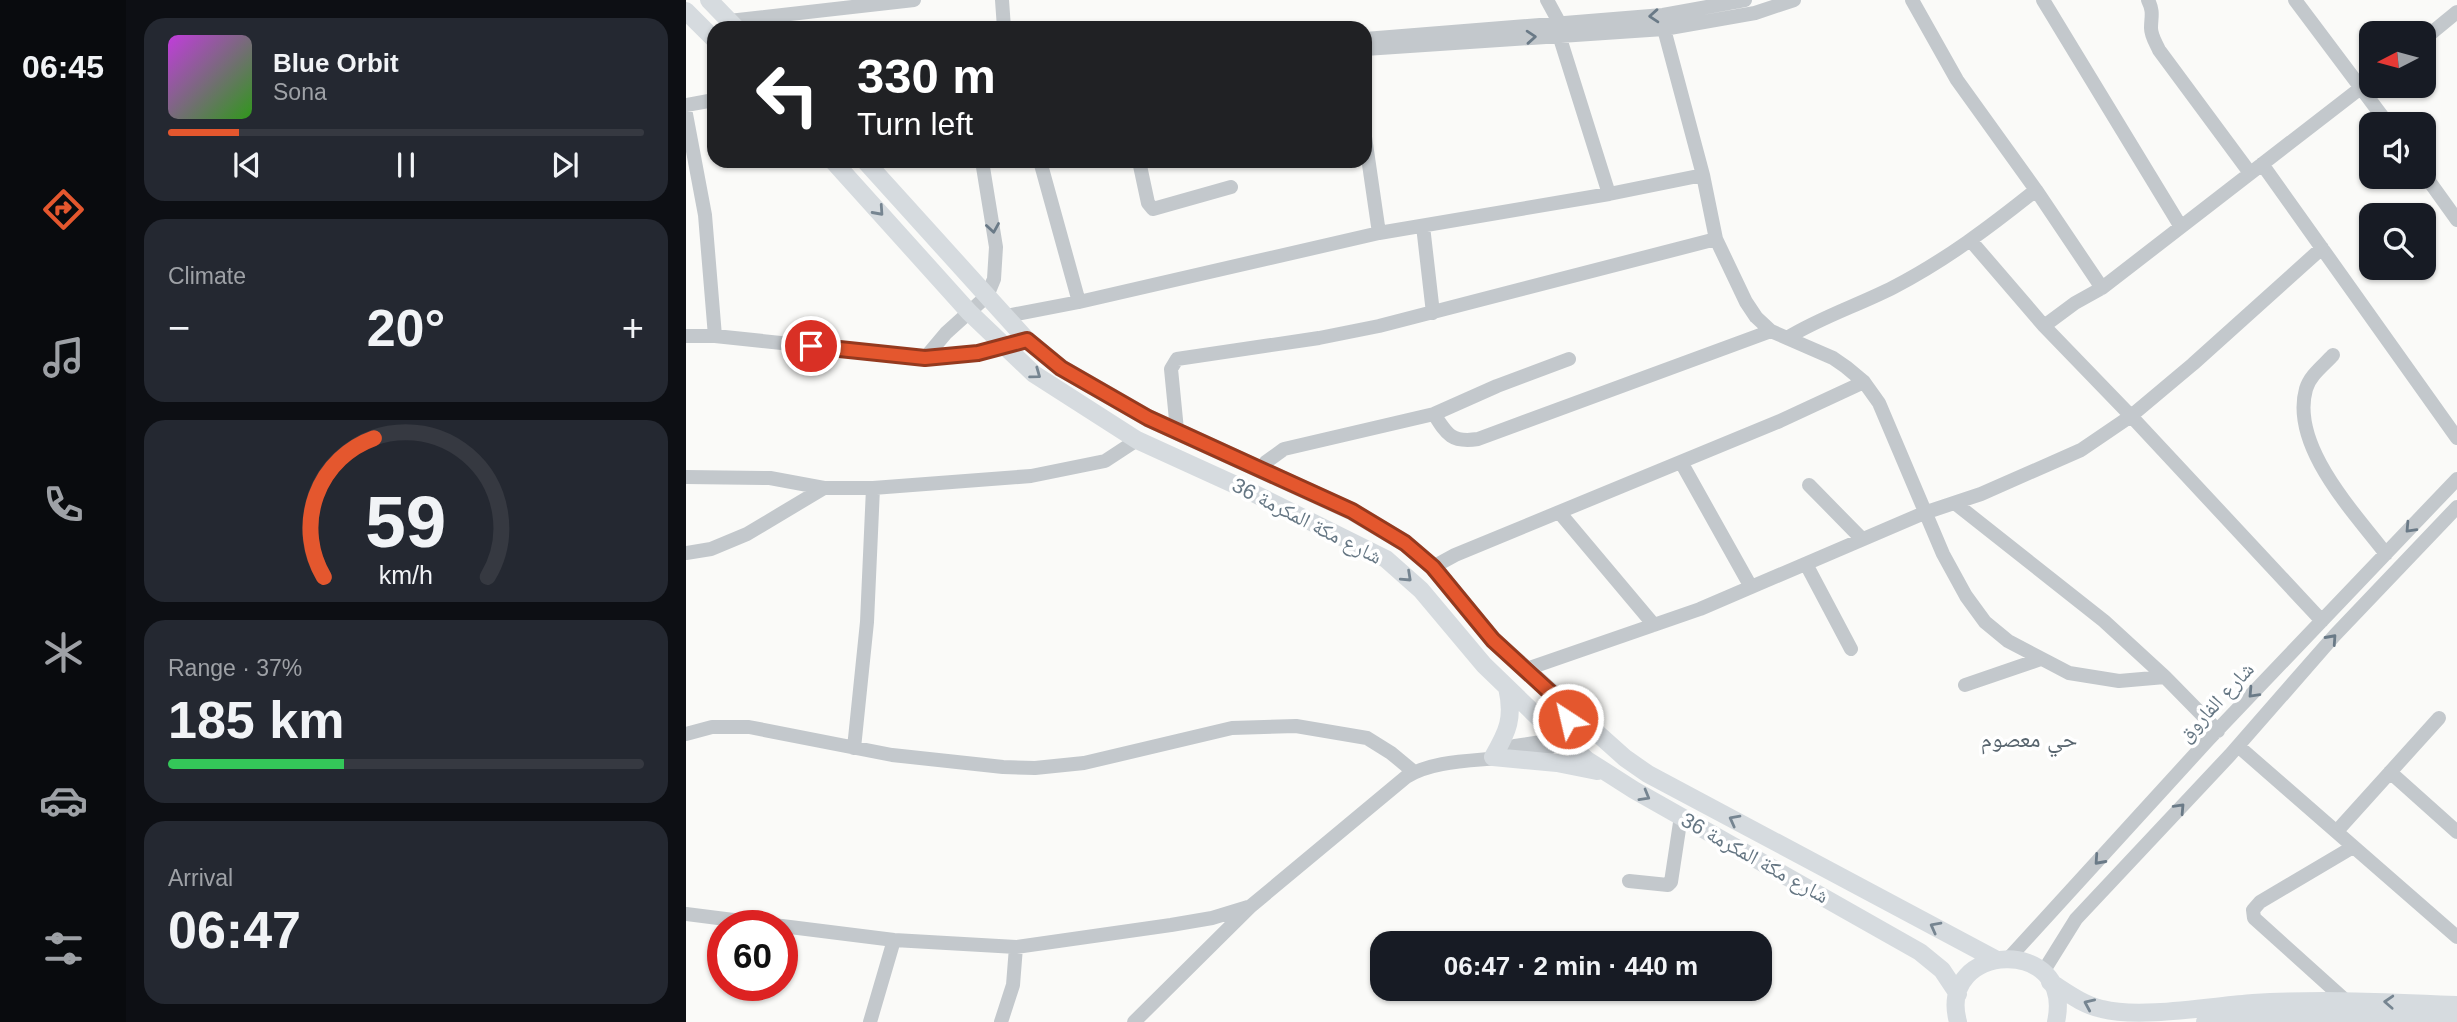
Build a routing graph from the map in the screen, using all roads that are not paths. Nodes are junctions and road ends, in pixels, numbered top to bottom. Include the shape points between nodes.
1 (709, 0) edge
2 (914, 0) edge
3 (1002, 0) edge
4 (1547, 0) edge
5 (1745, 0) edge
6 (1794, 0) edge
7 (1912, 0) edge
8 (2043, 0) edge
9 (2148, 0) edge
10 (2297, 1) edge
11 (1765, 5) edge
12 (686, 11) edge
13 (2457, 12) edge
14 (729, 21) edge
15 (762, 21) edge
16 (1004, 21) edge
17 (1559, 29) junction
18 (1664, 29) junction
19 (2436, 29) edge
20 (707, 32) edge
21 (1372, 40) edge
22 (1372, 48) edge
23 (2359, 76) edge
24 (2359, 89) edge
25 (707, 101) edge
26 (686, 105) edge
27 (686, 114) edge
28 (2262, 164) junction
29 (839, 168) edge
30 (871, 168) edge
31 (983, 168) edge
32 (1042, 168) edge
33 (1140, 168) edge
34 (1370, 168) edge
35 (2250, 173) junction
36 (1703, 175) junction
37 (1231, 187) dead end
38 (2435, 189) edge
39 (2036, 190) junction
40 (1609, 194) junction
41 (2457, 219) edge
42 (1423, 226) junction
43 (2181, 227) junction
44 (1379, 233) junction
45 (1716, 239) junction
46 (1971, 241) junction
47 (2322, 248) junction
48 (2102, 288) junction
49 (987, 296) junction
50 (1079, 302) junction
51 (969, 312) junction
52 (1433, 313) junction
53 (1006, 316) junction
54 (2044, 326) junction
55 (1770, 331) junction
56 (715, 335) junction
57 (686, 336) edge
58 (1787, 338) junction
59 (1027, 340) junction
60 (1005, 347) junction
61 (2333, 355) dead end
62 (925, 358) junction
63 (1569, 359) dead end
64 (1864, 382) junction
65 (1434, 414) junction
66 (2131, 416) junction
67 (1177, 430) junction
68 (2457, 438) edge
69 (1137, 440) junction
70 (1681, 462) junction
71 (1261, 471) junction
72 (686, 477) edge
73 (2457, 479) edge
74 (1809, 485) dead end
75 (824, 488) junction
76 (873, 488) junction
77 (1956, 504) junction
78 (2457, 507) edge
79 (1559, 512) junction
80 (1924, 513) junction
81 (1862, 539) junction
82 (2386, 554) junction
83 (687, 556) edge
84 (1806, 565) junction
85 (1433, 567) junction
86 (1751, 587) junction
87 (2322, 621) junction
88 (1654, 625) junction
89 (1851, 649) dead end
90 (2041, 659) junction
91 (1524, 670) junction
92 (2165, 677) junction
93 (1965, 685) dead end
94 (1507, 687) junction
95 (1564, 705) junction
96 (2439, 718) dead end
97 (686, 734) edge
98 (2213, 736) junction
99 (1564, 740) junction
100 (854, 748) junction
101 (2234, 750) junction
102 (1493, 757) junction
103 (1414, 772) junction
104 (2389, 772) junction
105 (1607, 774) junction
106 (1648, 774) junction
107 (1681, 816) junction
108 (2337, 831) junction
109 (2457, 832) edge
110 (2353, 847) junction
111 (1629, 881) dead end
112 (1251, 906) junction
113 (686, 914) edge
114 (707, 917) edge
115 (798, 928) edge
116 (2457, 937) edge
117 (894, 940) junction
118 (1016, 947) junction
119 (2002, 959) junction
120 (2046, 977) junction
121 (1958, 994) junction
122 (2345, 1000) junction
123 (2457, 1005) edge
124 (2457, 1020) edge
125 (870, 1022) edge
126 (1001, 1022) edge
127 (1134, 1022) edge
128 (1958, 1022) edge
129 (2056, 1022) edge
130 (2205, 1022) edge

1 - 14 main road
2 - 15 street
3 - 16 street
4 - 17 street
5 -> 17 street
6 - 11 street
7 - 39 street via 1957,80
8 - 43 street
9 - 35 street via 2153,16 2151,36 2159,50
10 - 23 street
11 - 18 street via 1718,21
12 - 20 main road
13 - 19 street
17 - 18 street
17 - 21 street
22 -> 17 street
17 - 40 street
18 - 36 street
24 - 28 street
25 - 26 street
27 - 56 street via 705,215
28 - 35 street
28 - 47 street
29 -> 51 main road, شارع مكة المكرمة 36
30 - 49 main road, شارع مكة المكرمة 36
31 -> 49 street via 996,247 994,279
32 - 50 street
33 - 37 street via 1153,209
34 - 44 street
35 - 43 street
36 - 40 street
36 - 45 street
38 - 41 street
39 - 46 street
39 - 48 street
40 - 42 street
42 - 44 street
42 - 52 street
43 - 48 street
44 - 50 street
45 - 52 street
45 - 55 street via 1746,302
46 - 54 street
46 - 58 street via 1892,288 1825,316
47 - 66 street
47 - 68 street
48 - 54 street
49 - 51 street
49 - 53 main road, شارع مكة المكرمة 36
50 - 53 street
51 - 60 main road, شارع مكة المكرمة 36
51 - 62 street
52 - 67 street via 1319,338 1177,359 1171,369
53 - 59 main road, شارع مكة المكرمة 36
54 - 66 street
55 - 58 street
55 - 65 street via 1478,439 1454,439
56 - 57 street
56 - 62 street
58 - 64 street via 1833,358
59 - 60 street
59 - 67 main road, شارع مكة المكرمة 36 via 1061,368
60 - 62 street
60 -> 69 main road, شارع مكة المكرمة 36 via 1034,374
61 - 82 street via 2306,389 2309,444
63 - 65 street
64 - 70 street
64 - 80 street via 1879,403
65 - 71 street via 1284,449
66 - 77 street via 2075,454
66 - 87 street
67 - 71 main road, شارع مكة المكرمة 36
69 - 76 street via 1105,461 1031,476
69 -> 94 main road, شارع مكة المكرمة 36 via 1386,559 1421,590
70 - 79 street
70 - 86 street
71 - 85 main road, شارع مكة المكرمة 36 via 1352,511 1405,543
72 - 75 street via 769,478
73 -> 82 street, شارع الفاروق
74 - 81 street
75 - 76 street
75 - 83 street via 747,534
76 - 100 street via 867,622
77 - 80 street
77 - 92 street via 2105,621
101 -> 78 street, شارع الفاروق
79 - 85 street
79 - 88 street
80 - 81 street
80 - 90 street via 1966,596 1985,622
81 - 84 street
82 - 87 street, شارع الفاروق
84 - 86 street
84 - 89 street
85 - 91 main road, شارع مكة المكرمة 36
86 - 88 street
87 -> 98 street, شارع الفاروق
88 - 91 street
90 - 92 street via 2069,673 2093,678
90 - 93 street
91 - 95 main road, شارع مكة المكرمة 36
92 - 98 street
94 - 99 main road, شارع مكة المكرمة 36
94 - 102 main road via 1511,717
95 - 99 main road via 1568,719
95 - 106 main road, شارع مكة المكرمة 36
96 - 104 street
97 - 100 street via 712,727 749,727
98 - 101 street
98 -> 119 street, شارع الفاروق
99 - 102 street via 1524,755
99 - 105 main road, شارع مكة المكرمة 36
99 - 106 main road via 1586,744 1630,774
100 - 103 street via 1003,768 1035,768 1084,763 1232,728 1296,726 1367,738
101 - 108 street
120 -> 101 street, شارع الفاروق via 2076,919
102 - 103 street
102 - 105 main road via 1557,763
103 - 112 street
104 - 108 street
104 - 109 street
105 -> 107 main road, شارع مكة المكرمة 36
119 -> 106 main road, شارع مكة المكرمة 36
107 - 111 street via 1671,883
107 - 121 main road, شارع مكة المكرمة 36 via 1920,953 1942,970
108 - 110 street
110 - 116 street
110 - 122 street via 2253,910 2254,918
112 - 118 street via 1212,918
112 - 127 street
113 - 114 street
115 - 117 street
117 - 118 street
117 - 125 street
118 - 126 street via 1013,985
119 - 120 main road, شارع مكة المكرمة 36 via 2021,960
119 - 121 main road via 1979,966
122 -> 120 main road, شارع مكة المكرمة 36 via 2115,1011 2088,1004
120 - 129 main road via 2057,995
121 - 128 main road
123 -> 122 main road, شارع مكة المكرمة 36
124 - 130 main road via 2356,1017

